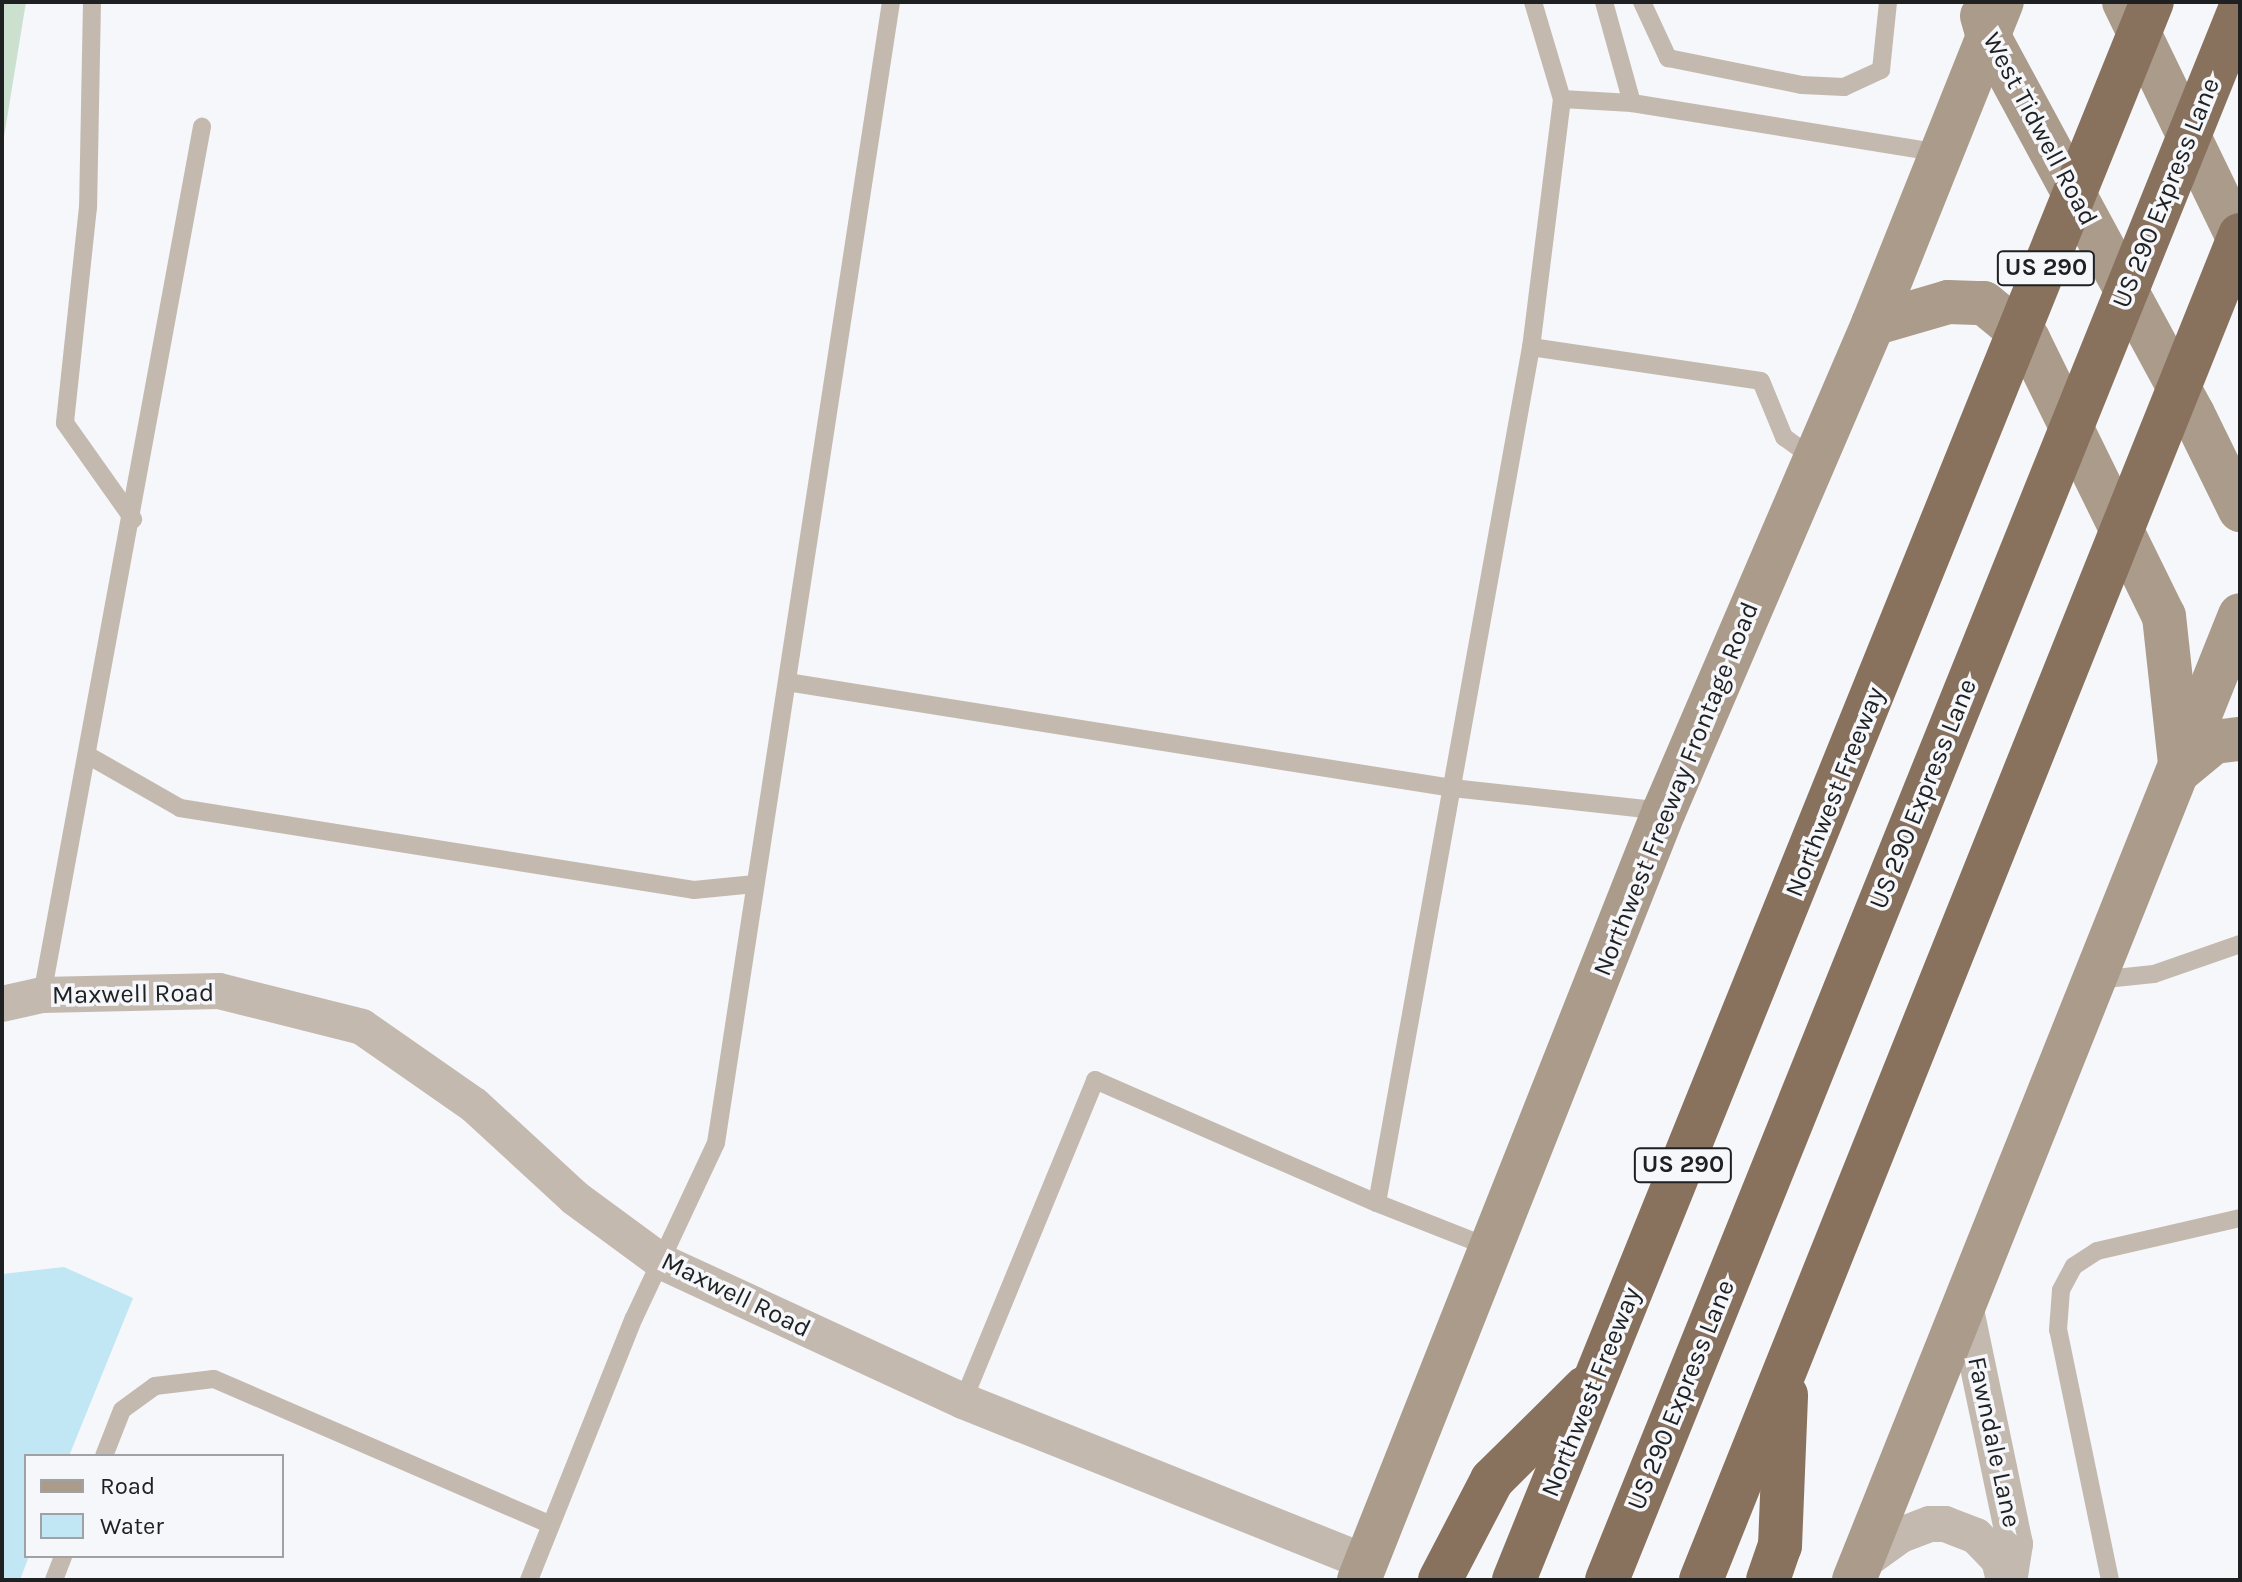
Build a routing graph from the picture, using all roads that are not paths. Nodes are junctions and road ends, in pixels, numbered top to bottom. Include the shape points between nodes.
1 (92, 2) edge
2 (891, 2) edge
3 (1533, 2) edge
4 (1604, 2) edge
5 (1642, 2) edge
6 (1888, 2) edge
7 (2124, 2) edge
8 (2152, 2) edge
9 (2240, 5) edge
10 (1989, 12) edge
11 (1562, 99) junction
12 (1632, 103) junction
13 (202, 127) dead end
14 (1940, 153) junction
15 (2240, 235) edge
16 (2240, 242) edge
17 (1873, 324) junction
18 (1531, 347) junction
19 (1814, 459) junction
20 (2240, 510) edge
21 (133, 519) junction
22 (2240, 615) edge
23 (787, 682) junction
24 (2240, 739) edge
25 (89, 756) junction
26 (2180, 770) junction
27 (1452, 788) junction
28 (1664, 811) junction
29 (755, 884) junction
30 (2240, 944) edge
31 (2096, 980) junction
32 (42, 995) junction
33 (2, 1004) edge
34 (1377, 1203) junction
35 (2240, 1218) edge
36 (1491, 1248) junction
37 (662, 1262) junction
38 (1965, 1305) junction
39 (1788, 1361) junction
40 (1598, 1375) junction
41 (963, 1401) junction
42 (105, 1454) edge
43 (551, 1525) junction
44 (62, 1558) edge
45 (1362, 1571) edge
46 (1858, 1571) edge
47 (54, 1580) edge
48 (529, 1580) edge
49 (1440, 1580) edge
50 (1514, 1580) edge
51 (1607, 1580) edge
52 (1701, 1580) edge
53 (1768, 1580) edge
54 (2007, 1580) edge
55 (2110, 1580) edge

1 - 21 lane via 88,207 65,423
2 - 23 lane
3 - 11 lane
4 - 12 lane
5 - 6 lane via 1668,58 1802,85 1844,87 1881,70
7 - 16 main road
8 - 40 highway, Northwest Freeway / US 290
9 - 51 highway, US 290 Express Lane
10 - 14 main road, Northwest Freeway Frontage Road
10 - 20 main road, West Tidwell Road
11 - 12 lane
11 - 18 lane
12 - 14 lane
13 - 21 lane
14 - 17 main road, Northwest Freeway Frontage Road
15 - 39 highway
17 - 19 main road, Northwest Freeway Frontage Road
17 - 26 main road via 1948,302 1984,303 2028,339 2164,616
18 - 19 lane via 1761,381 1784,437
18 - 27 lane
19 - 28 main road, Northwest Freeway Frontage Road
21 - 25 lane
22 - 26 main road
23 - 27 lane
23 - 29 lane
24 - 26 main road via 2214,742
25 - 29 lane via 180,808 694,890
25 - 32 lane
26 - 31 main road
27 - 28 lane
27 - 34 lane
28 - 36 main road, Northwest Freeway Frontage Road
29 - 37 lane via 716,1143
30 - 31 lane via 2154,974
31 - 38 main road
32 - 33 street, Maxwell Road
32 - 37 street, Maxwell Road via 219,991 362,1027 474,1105 575,1198
34 - 36 lane
34 - 41 lane via 1095,1080
35 - 55 lane via 2097,1251 2074,1266 2061,1290 2058,1330
36 - 45 main road, Northwest Freeway Frontage Road
37 - 41 street, Maxwell Road
37 - 43 lane via 634,1318
38 - 46 main road
38 - 54 street, Fawndale Lane via 2015,1544
39 - 52 highway
39 - 53 highway via 1780,1546
40 - 49 highway via 1492,1480
40 - 50 highway, Northwest Freeway / US 290
41 - 45 street, Maxwell Road
42 - 43 lane via 122,1410 155,1386 214,1379
43 - 48 lane
44 - 47 lane
46 - 54 street, Fawndale Lane via 1901,1535 1945,1524 1976,1536 1999,1560

